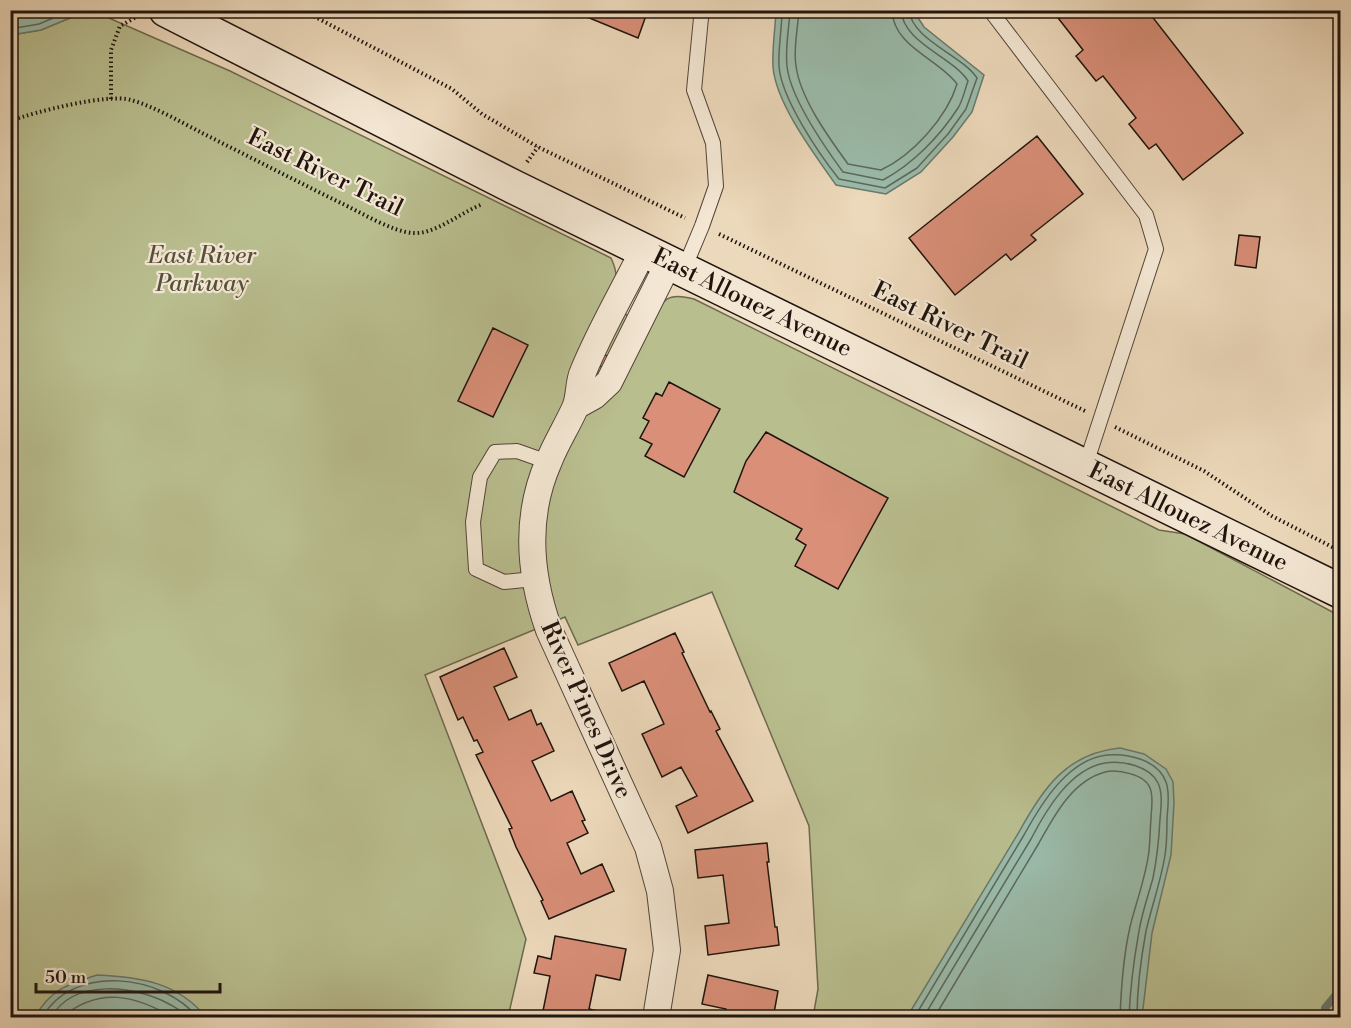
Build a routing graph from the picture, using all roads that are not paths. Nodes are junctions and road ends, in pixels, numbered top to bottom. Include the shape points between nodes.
1 (703, 10) edge
2 (990, 10) edge
3 (160, 11) edge
4 (666, 260) junction
5 (548, 462) junction
6 (1085, 467) junction
7 (534, 579) junction
8 (1341, 591) edge
9 (656, 1017) edge

1 - 4 lane via 694,90 713,143 716,186 702,226
2 - 6 lane via 1146,215 1156,249
3 - 4 street, East Allouez Avenue
4 - 5 street, River Pines Drive via 609,382 576,406
4 - 6 street, East Allouez Avenue
5 - 7 street, River Pines Drive via 537,492 531,527
5 - 7 lane via 517,451 495,452 480,477 473,522 476,568 504,582
6 - 8 street, East Allouez Avenue
7 - 9 street, River Pines Drive via 553,641 648,847 660,891 667,950

